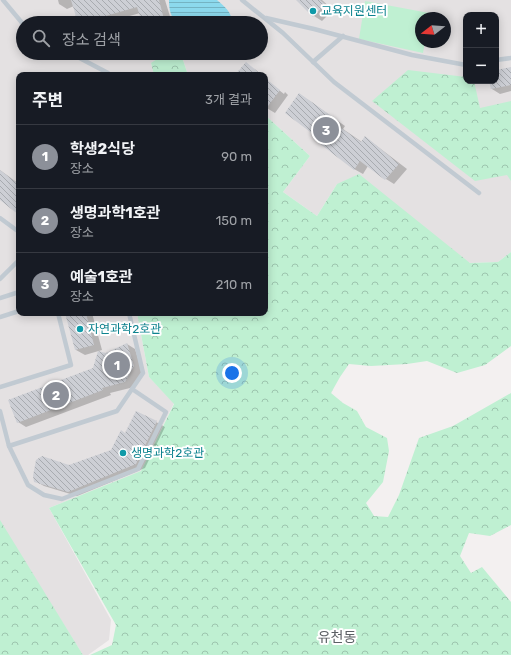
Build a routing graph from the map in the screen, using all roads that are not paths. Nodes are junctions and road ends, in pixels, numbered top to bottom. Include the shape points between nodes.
1 (3, 0) edge
2 (242, 0) edge
3 (16, 16) edge
4 (262, 16) edge
5 (268, 19) edge
6 (268, 21) edge
7 (343, 36) junction
8 (511, 58) edge
9 (83, 60) edge
10 (499, 60) edge
11 (313, 62) junction
12 (463, 64) edge
13 (106, 72) edge
14 (479, 193) dead end
15 (0, 218) edge
16 (16, 230) edge
17 (16, 263) edge
18 (0, 279) edge
19 (16, 293) edge
20 (0, 298) edge
21 (16, 312) edge
22 (59, 316) edge
23 (130, 316) edge
24 (0, 317) edge
25 (0, 387) edge
26 (132, 389) junction
27 (0, 411) edge
28 (9, 446) junction

1 - 3 lane
2 - 4 lane
5 - 7 lane
6 - 11 lane
7 - 11 lane
7 - 12 lane via 412,55
8 - 10 lane
9 - 13 lane
11 - 14 lane via 334,82
15 - 16 lane
17 - 18 lane
19 - 20 lane
21 - 24 lane
22 - 25 lane via 71,365
23 - 26 lane via 143,372
26 - 28 lane via 117,411
26 - 28 lane via 166,412 138,469 62,499 44,495 28,485
27 - 28 lane

